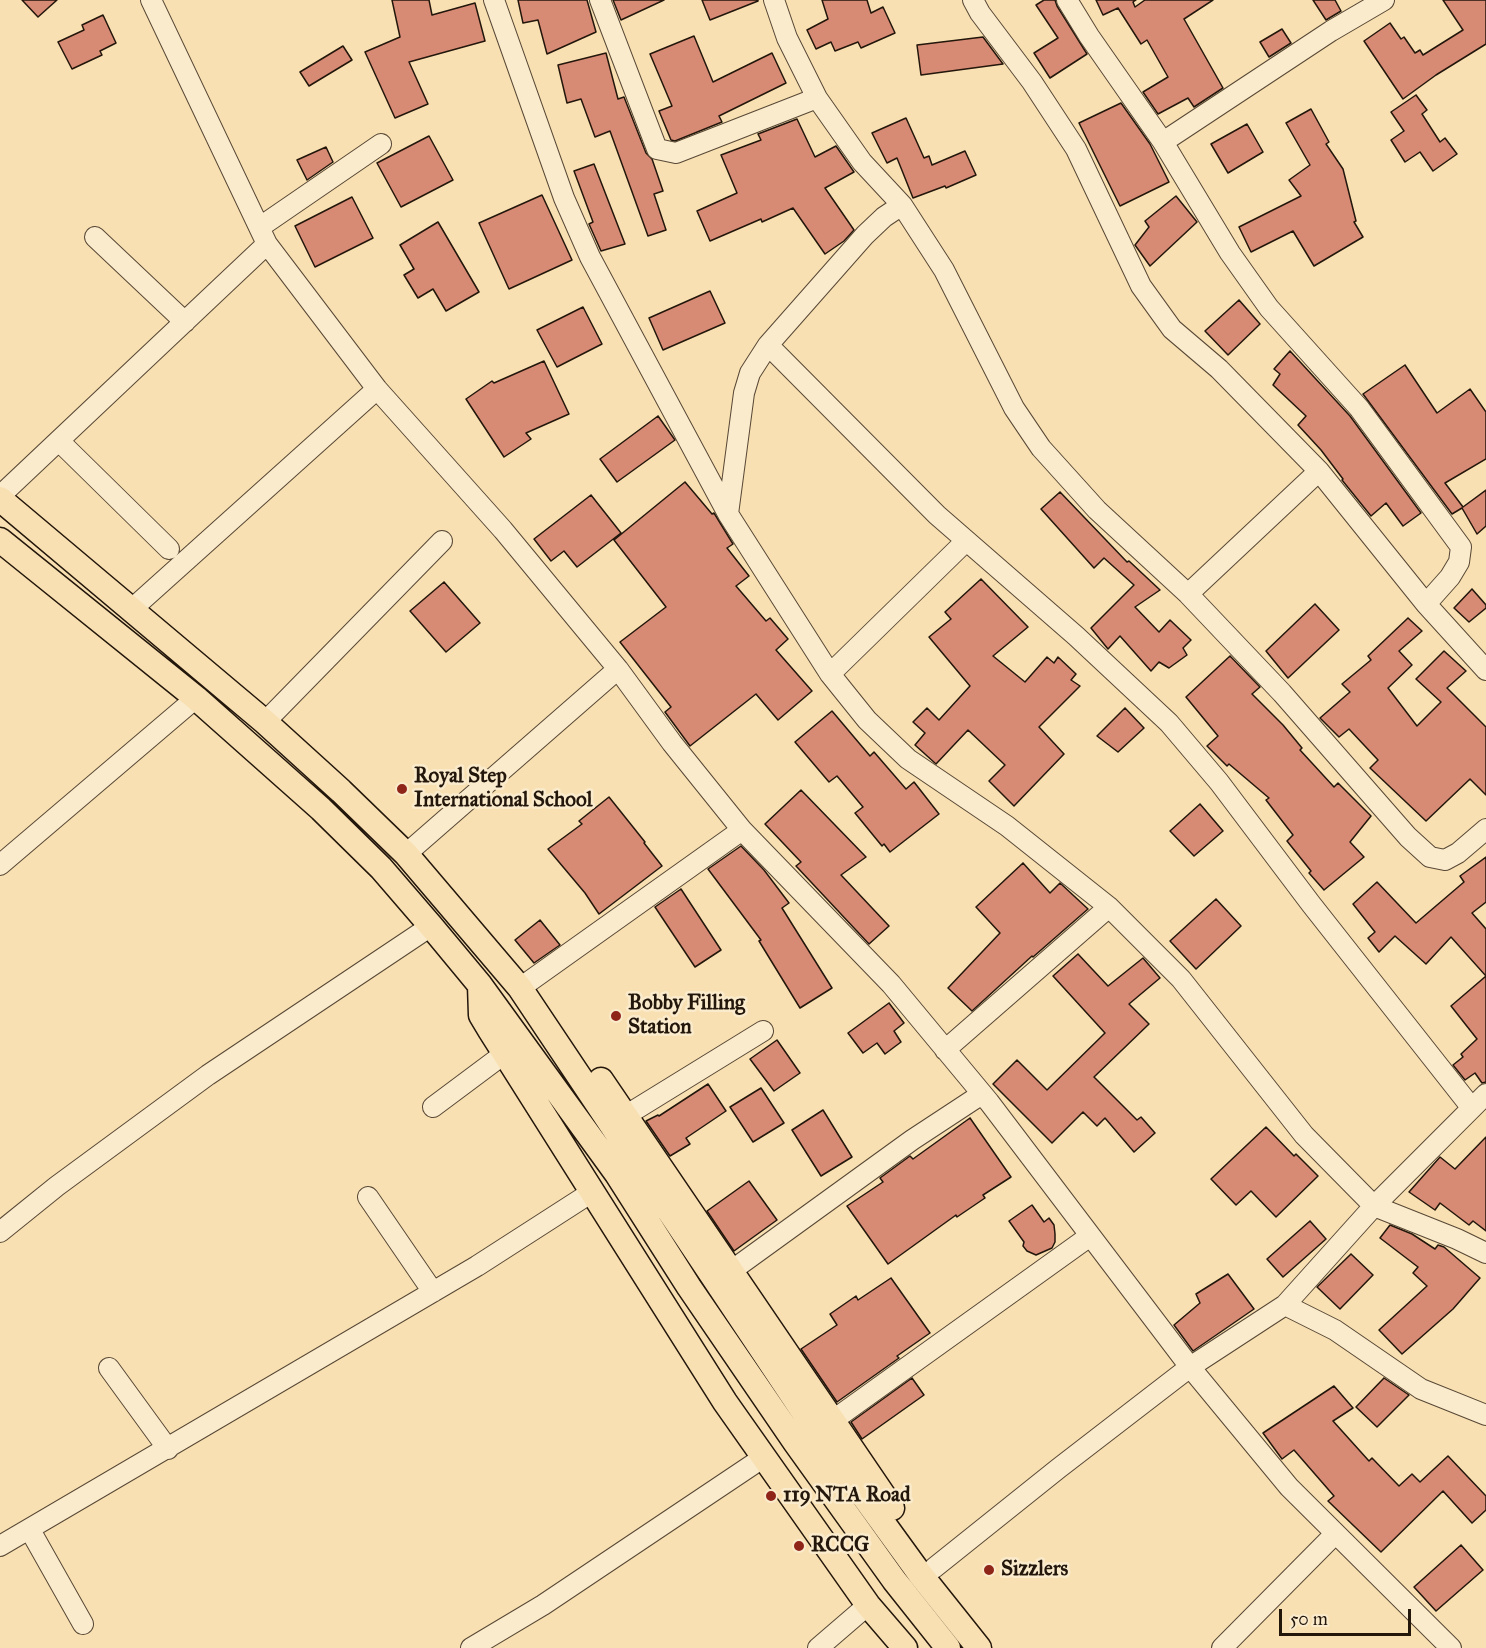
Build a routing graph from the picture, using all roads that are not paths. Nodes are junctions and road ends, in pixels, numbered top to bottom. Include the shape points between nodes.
1 (151, 0) edge
2 (494, 0) edge
3 (600, 0) edge
4 (774, 0) edge
5 (973, 0) edge
6 (1067, 0) edge
7 (1384, 0) edge
8 (817, 98) junction
9 (1163, 142) junction
10 (381, 144) dead end
11 (902, 205) junction
12 (264, 235) junction
13 (95, 237) dead end
14 (185, 321) junction
15 (768, 345) junction
16 (377, 388) junction
17 (59, 441) junction
18 (1319, 471) junction
19 (0, 498) edge
20 (728, 514) junction
21 (442, 541) dead end
22 (966, 541) junction
23 (2, 545) edge
24 (169, 549) dead end
25 (1188, 594) junction
26 (1426, 604) junction
27 (132, 609) junction
28 (618, 669) junction
29 (1486, 670) edge
30 (830, 674) junction
31 (196, 698) junction
32 (265, 722) junction
33 (1486, 829) edge
34 (742, 830) junction
35 (406, 854) junction
36 (0, 865) edge
37 (1109, 907) junction
38 (431, 926) junction
39 (480, 985) junction
40 (524, 995) junction
41 (763, 1031) dead end
42 (945, 1050) junction
43 (504, 1054) junction
44 (982, 1094) junction
45 (1479, 1100) edge
46 (433, 1107) dead end
47 (625, 1116) junction
48 (592, 1192) junction
49 (368, 1197) dead end
50 (1374, 1206) junction
51 (0, 1232) edge
52 (1090, 1236) junction
53 (1486, 1253) edge
54 (731, 1272) junction
55 (433, 1292) junction
56 (1285, 1305) junction
57 (1190, 1367) junction
58 (108, 1368) dead end
59 (1486, 1415) edge
60 (832, 1420) junction
61 (168, 1449) junction
62 (764, 1457) junction
63 (30, 1530) junction
64 (1335, 1534) junction
65 (0, 1546) edge
66 (934, 1568) junction
67 (868, 1605) junction
68 (83, 1624) dead end
69 (471, 1648) edge
70 (818, 1648) edge
71 (905, 1648) edge
72 (948, 1648) edge
73 (979, 1648) edge
74 (999, 1648) edge
75 (1222, 1648) edge
76 (1451, 1648) edge

1 - 12 street
2 - 20 street via 564,198 590,257
3 - 8 street via 657,149 676,153
4 - 8 street via 786,38
5 - 18 street via 1076,150 1141,286 1172,329 1219,369
6 - 9 street
7 - 9 street
8 - 11 street via 862,162
9 - 26 street via 1269,308 1359,408 1461,547 1459,562 1450,577
10 - 12 street
11 - 15 street via 865,235
11 - 25 street via 944,270 1014,408 1041,448 1097,510
12 - 14 street
12 - 16 street
13 - 14 street
14 - 17 street
15 - 20 street via 750,373 744,393
15 - 22 street
16 - 27 street
16 - 28 street via 503,530
17 - 19 street
17 - 24 street
18 - 25 street
18 - 26 street
19 - 27 main road
20 - 30 street
21 - 32 street
22 - 30 street
22 - 45 street via 1076,636 1168,723 1219,782 1311,904
23 - 31 main road
25 - 33 street via 1430,857 1445,860
26 - 29 street
27 - 32 main road
28 - 34 street
28 - 35 street
30 - 37 street via 867,720 908,759 1007,826
31 - 36 street
31 - 38 main road via 381,868
32 - 35 main road
34 - 40 street
34 - 42 street via 891,984
35 - 40 main road
37 - 42 street
37 - 50 street via 1181,979 1304,1135
38 - 39 main road
38 - 51 street via 208,1075
39 - 43 main road via 482,1015
39 - 72 main road via 616,1174 795,1442
40 - 47 main road via 559,1019
40 - 73 main road via 817,1432
41 - 47 street
42 - 44 street
43 - 46 street
43 - 48 main road
44 - 52 street
44 - 54 street
45 - 50 street
47 - 54 main road
48 - 55 street
48 - 62 main road
49 - 55 street
50 - 53 street
50 - 56 street
52 - 57 street
52 - 60 street
54 - 60 main road
55 - 61 street
56 - 57 street
56 - 59 street via 1335,1330 1421,1389
57 - 64 street via 1289,1487
57 - 66 street
58 - 61 street
60 - 66 main road
61 - 63 street
62 - 67 main road
62 - 69 street via 543,1605
63 - 65 street
63 - 68 street
64 - 75 street
64 - 76 street
66 - 74 main road
67 - 70 street
67 - 71 main road

